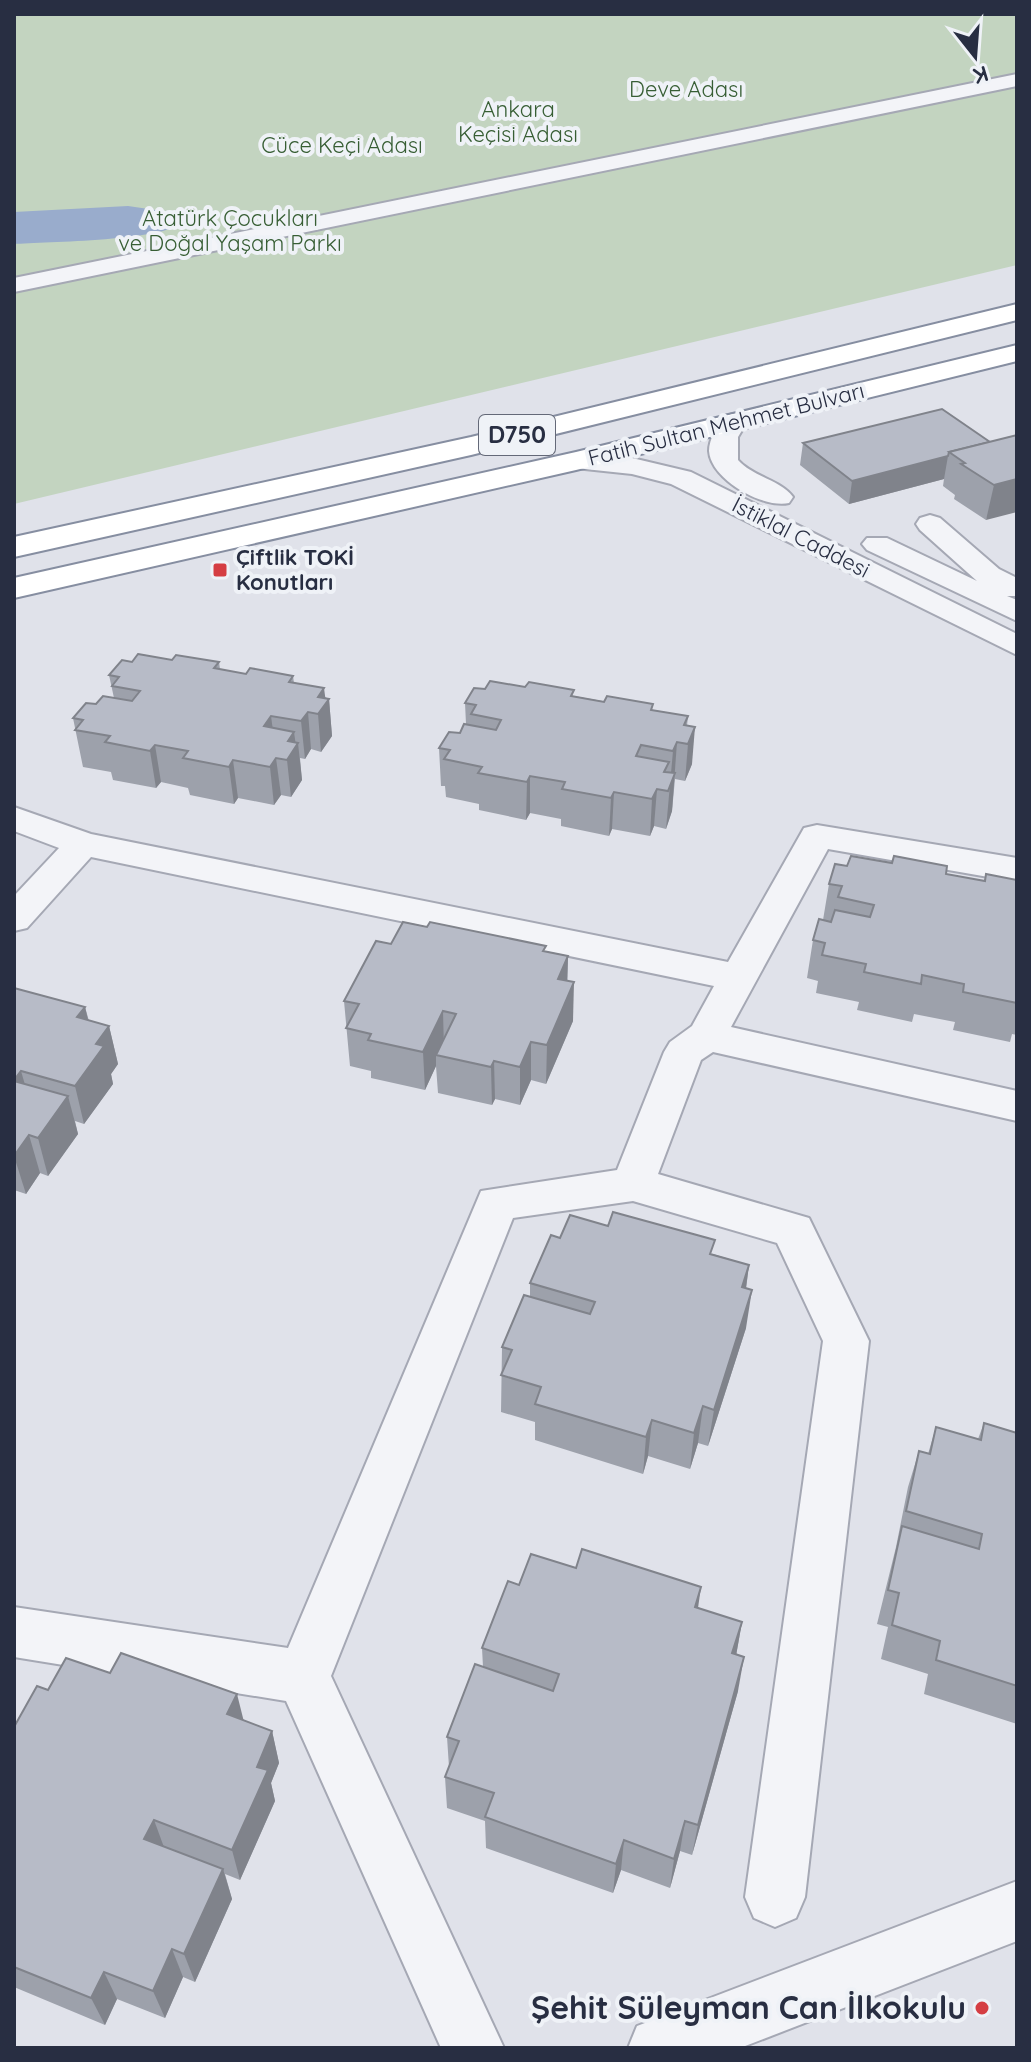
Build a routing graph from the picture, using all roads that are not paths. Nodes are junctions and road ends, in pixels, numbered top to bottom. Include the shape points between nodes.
1 (1017, 80) edge
2 (14, 285) edge
3 (1017, 312) edge
4 (1017, 353) edge
5 (734, 422) junction
6 (576, 461) junction
7 (930, 524) dead end
8 (14, 547) edge
9 (14, 588) edge
10 (1017, 590) edge
11 (1017, 612) edge
12 (1017, 646) edge
13 (14, 818) edge
14 (83, 844) junction
15 (1017, 870) edge
16 (14, 919) edge
17 (739, 978) junction
18 (706, 1036) junction
19 (1017, 1106) edge
20 (633, 1184) junction
21 (14, 1632) edge
22 (303, 1677) junction
23 (775, 1897) dead end
24 (1017, 1911) edge
25 (473, 2048) edge
26 (659, 2048) edge

1 - 2 street
3 - 8 highway, Fatih Sultan Mehmet Bulvarı / D750 via 471,446
4 - 5 highway, Fatih Sultan Mehmet Bulvarı / D750
5 - 6 highway, Fatih Sultan Mehmet Bulvarı / D750
5 - 11 street, İstiklal Caddesi via 722,441 722,455 744,480
6 - 9 highway, Fatih Sultan Mehmet Bulvarı / D750
6 - 12 street, İstiklal Caddesi via 632,466 681,478
7 - 10 street via 988,575
13 - 14 street
14 - 16 street
14 - 17 street
15 - 17 street via 817,836
17 - 18 street
18 - 19 street
18 - 20 street via 684,1052
20 - 22 street via 497,1203
20 - 23 street via 793,1230 846,1341
21 - 22 street
22 - 25 street
24 - 26 street

